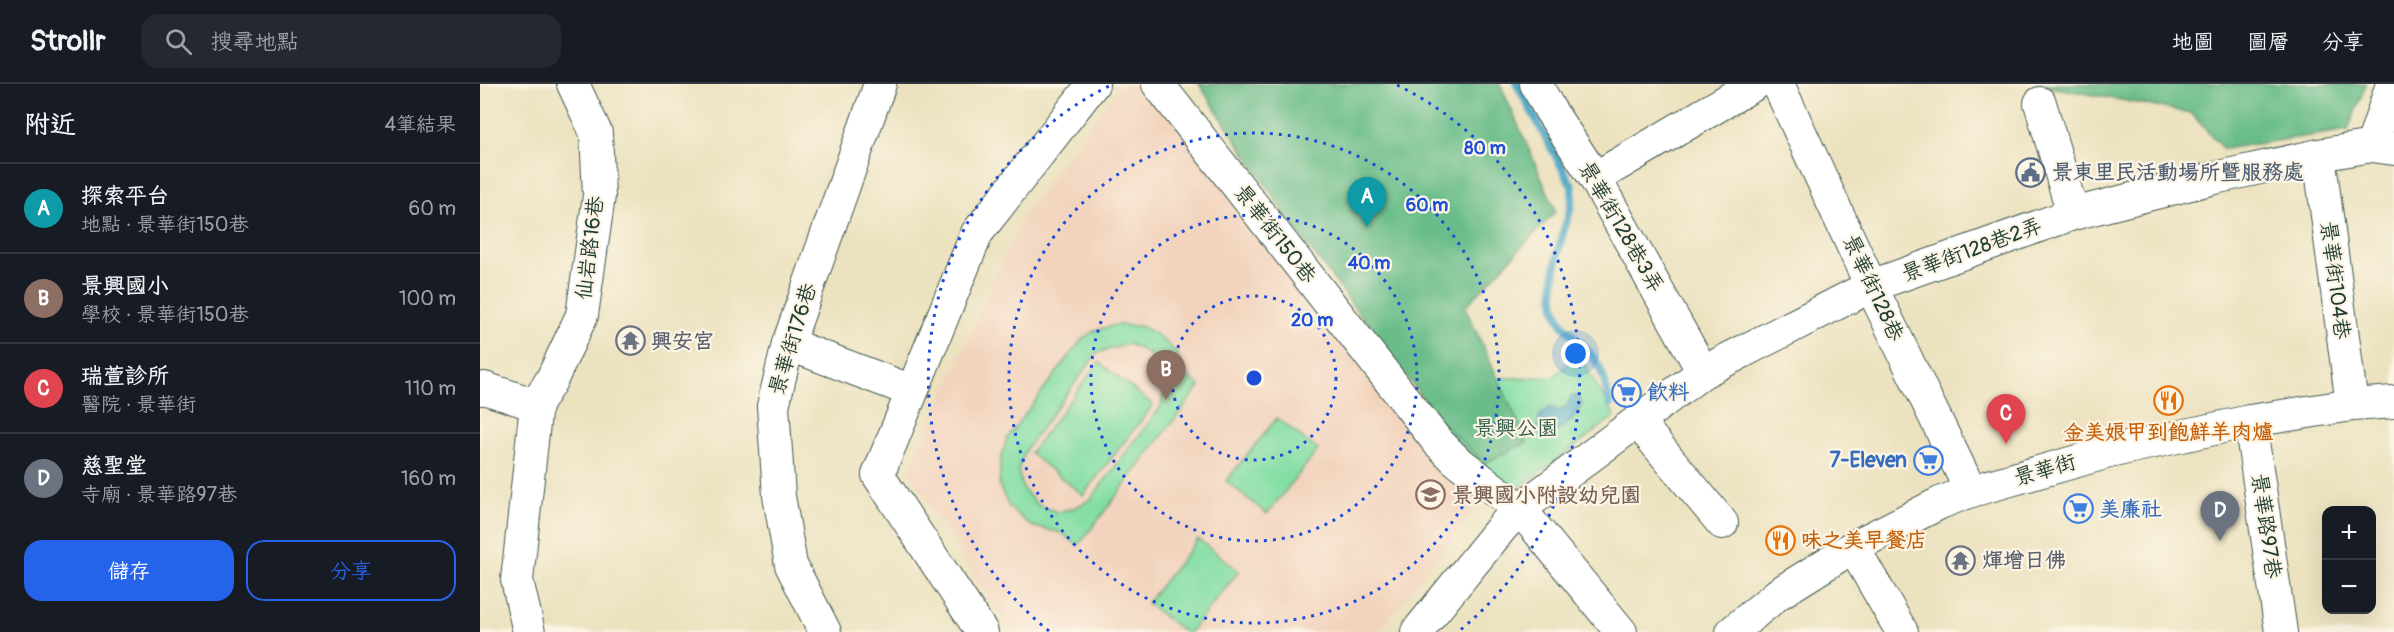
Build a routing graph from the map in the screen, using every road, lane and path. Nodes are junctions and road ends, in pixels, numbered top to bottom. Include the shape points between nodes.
1 (573, 84) edge
2 (880, 84) edge
3 (1093, 84) edge
4 (1158, 84) edge
5 (1536, 84) edge
6 (1755, 84) edge
7 (1778, 84) edge
8 (2392, 84) edge
9 (2040, 103) dead end
10 (2383, 148) edge
11 (2319, 155) junction
12 (1595, 178) junction
13 (2073, 214) junction
14 (1871, 286) junction
15 (788, 344) junction
16 (1703, 372) junction
17 (480, 389) edge
18 (912, 392) junction
19 (2394, 402) edge
20 (536, 405) junction
21 (2352, 405) junction
22 (2250, 421) junction
23 (1638, 422) junction
24 (1968, 492) junction
25 (1520, 509) junction
26 (1722, 523) dead end
27 (1853, 546) junction
28 (529, 632) edge
29 (825, 632) edge
30 (981, 632) edge
31 (1417, 632) edge
32 (1621, 632) edge
33 (1732, 632) edge
34 (1902, 632) edge
35 (2281, 632) edge

1 - 20 street, 仙岩路16巷 via 596,133 599,196 582,315
2 - 15 street, 景華街176巷
3 - 18 street via 977,233
4 - 25 street, 景華街150巷 via 1437,441
5 - 12 street, 景華街128巷3弄
6 - 12 street
7 - 14 street, 景華街128巷
8 - 10 street
9 - 13 street
10 - 11 street, 景華街128巷2弄
11 - 13 street, 景華街128巷2弄
11 - 21 street, 景華街104巷
12 - 16 street, 景華街128巷3弄
13 - 14 street, 景華街128巷2弄
14 - 16 street
14 - 24 street, 景華街128巷
15 - 18 street
15 - 29 street, 景華街176巷 via 773,406 779,496 791,565
16 - 23 street
17 - 20 street
18 - 30 street via 878,475
19 - 21 street, 景華街
20 - 28 street, 仙岩路16巷 via 517,580
21 - 22 street, 景華街
22 - 24 street, 景華街 via 2109,452
22 - 35 street, 景華路97巷
23 - 25 street
23 - 26 street
24 - 27 street, 景華街
25 - 31 street
25 - 32 street, 景華街150巷
27 - 33 street, 景華街 via 1778,594
27 - 34 street

